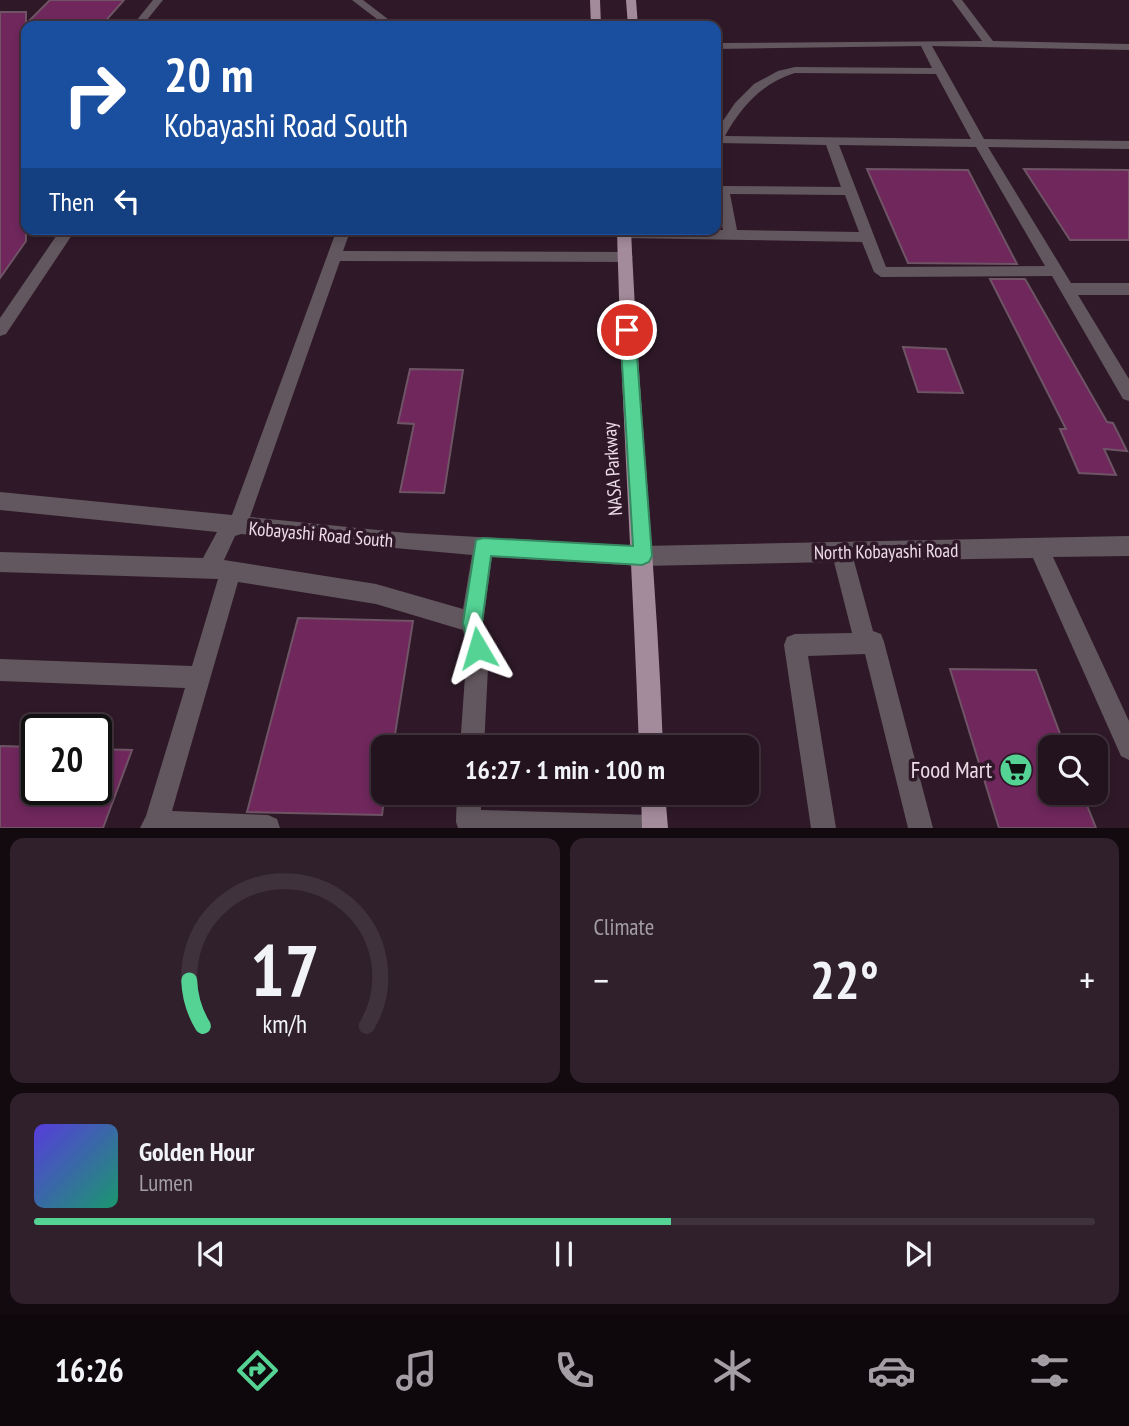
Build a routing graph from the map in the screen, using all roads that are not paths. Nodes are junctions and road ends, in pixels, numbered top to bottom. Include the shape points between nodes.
1 (158, 0) edge
2 (357, 0) edge
3 (595, 0) edge
4 (631, 0) edge
5 (957, 0) edge
6 (141, 21) edge
7 (385, 21) edge
8 (596, 21) edge
9 (633, 21) edge
10 (925, 43) junction
11 (990, 45) junction
12 (721, 46) edge
13 (1129, 47) edge
14 (939, 71) junction
15 (721, 132) edge
16 (721, 140) edge
17 (831, 142) junction
18 (980, 144) junction
19 (1129, 145) edge
20 (850, 191) junction
21 (721, 234) edge
22 (731, 234) junction
23 (65, 235) edge
24 (342, 235) edge
25 (624, 235) edge
26 (868, 237) junction
27 (335, 256) junction
28 (626, 257) junction
29 (1057, 271) junction
30 (1069, 289) junction
31 (1129, 289) edge
32 (0, 330) edge
33 (1129, 394) edge
34 (0, 501) edge
35 (233, 526) junction
36 (1129, 546) edge
37 (483, 547) junction
38 (1039, 548) junction
39 (842, 552) junction
40 (642, 556) junction
41 (0, 562) edge
42 (220, 569) junction
43 (472, 623) junction
44 (866, 643) junction
45 (0, 670) edge
46 (200, 677) junction
47 (473, 735) edge
48 (650, 735) edge
49 (1128, 742) edge
50 (467, 805) edge
51 (653, 805) edge
52 (154, 825) edge
53 (463, 825) edge
54 (268, 828) edge
55 (653, 828) edge
56 (824, 828) edge
57 (921, 828) edge

1 - 6 street
2 - 7 street
3 - 8 main road
4 - 9 main road
5 - 11 street
10 - 11 street
10 - 12 street
10 - 14 street
11 - 13 street
14 - 15 street via 778,73 743,100
14 - 18 street
16 - 17 street
17 - 18 street
17 - 20 street
18 - 19 street
18 - 29 street
20 - 22 street via 722,190
20 - 26 street
21 - 22 street
22 - 26 street
23 - 32 street
24 - 27 street
25 - 28 main road, NASA Parkway
26 - 29 street via 881,272
27 - 28 street
27 - 35 street
28 - 40 main road, NASA Parkway
29 - 30 street
30 - 31 street
30 - 33 street
34 - 35 street, Kobayashi Road South
35 - 37 street, Kobayashi Road South
35 - 42 street
36 - 38 street, North Kobayashi Road
37 - 40 street, Kobayashi Road South
37 - 43 street
38 - 39 street, North Kobayashi Road
38 - 49 street
39 - 40 street, North Kobayashi Road
39 - 44 street
40 - 48 main road, NASA Parkway
41 - 42 street
42 - 43 street via 391,597
42 - 46 street
43 - 47 street via 478,648
44 - 56 street via 795,645
44 - 57 street via 873,642
45 - 46 street
46 - 52 street
50 - 53 street
51 - 55 main road
52 - 54 street
53 - 55 street

